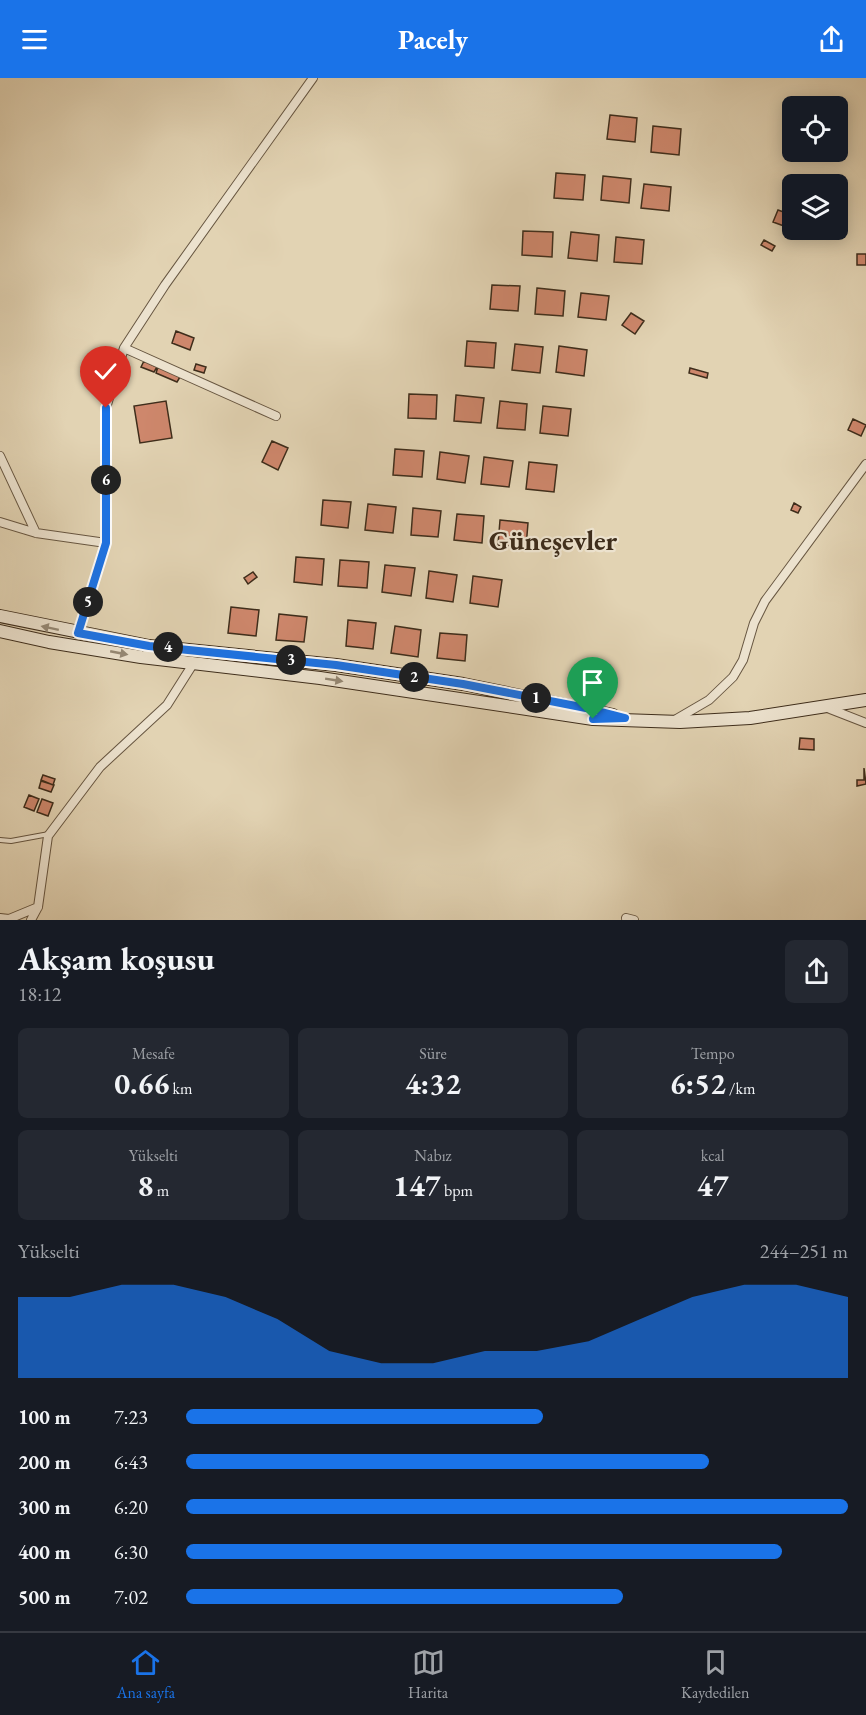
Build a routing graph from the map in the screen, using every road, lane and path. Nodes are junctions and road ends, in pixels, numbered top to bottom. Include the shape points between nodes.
1 (313, 78) edge
2 (124, 348) junction
3 (276, 416) dead end
4 (0, 456) edge
5 (866, 464) edge
6 (0, 522) edge
7 (36, 533) junction
8 (106, 543) junction
9 (0, 616) edge
10 (0, 631) edge
11 (78, 633) junction
12 (193, 664) junction
13 (866, 700) edge
14 (824, 707) junction
15 (625, 718) junction
16 (673, 722) junction
17 (866, 723) edge
18 (50, 833) junction
19 (0, 840) edge
20 (38, 907) junction
21 (0, 918) edge
22 (31, 920) edge

1 - 2 street
2 - 3 street
2 - 8 street via 106,408
4 - 7 street
5 - 16 street via 765,601 733,677 709,699
6 - 7 street
7 - 8 street
8 - 11 street
11 -> 9 main road
10 -> 12 main road
11 - 15 main road via 149,646 336,665 452,682
12 -> 15 main road via 320,678 593,719
12 - 18 street via 167,705 100,767
13 - 14 main road
14 - 16 main road via 750,718
14 - 17 street
15 - 16 main road
18 - 19 lane via 11,842
18 - 20 street
20 - 21 street via 9,919
20 - 22 street

